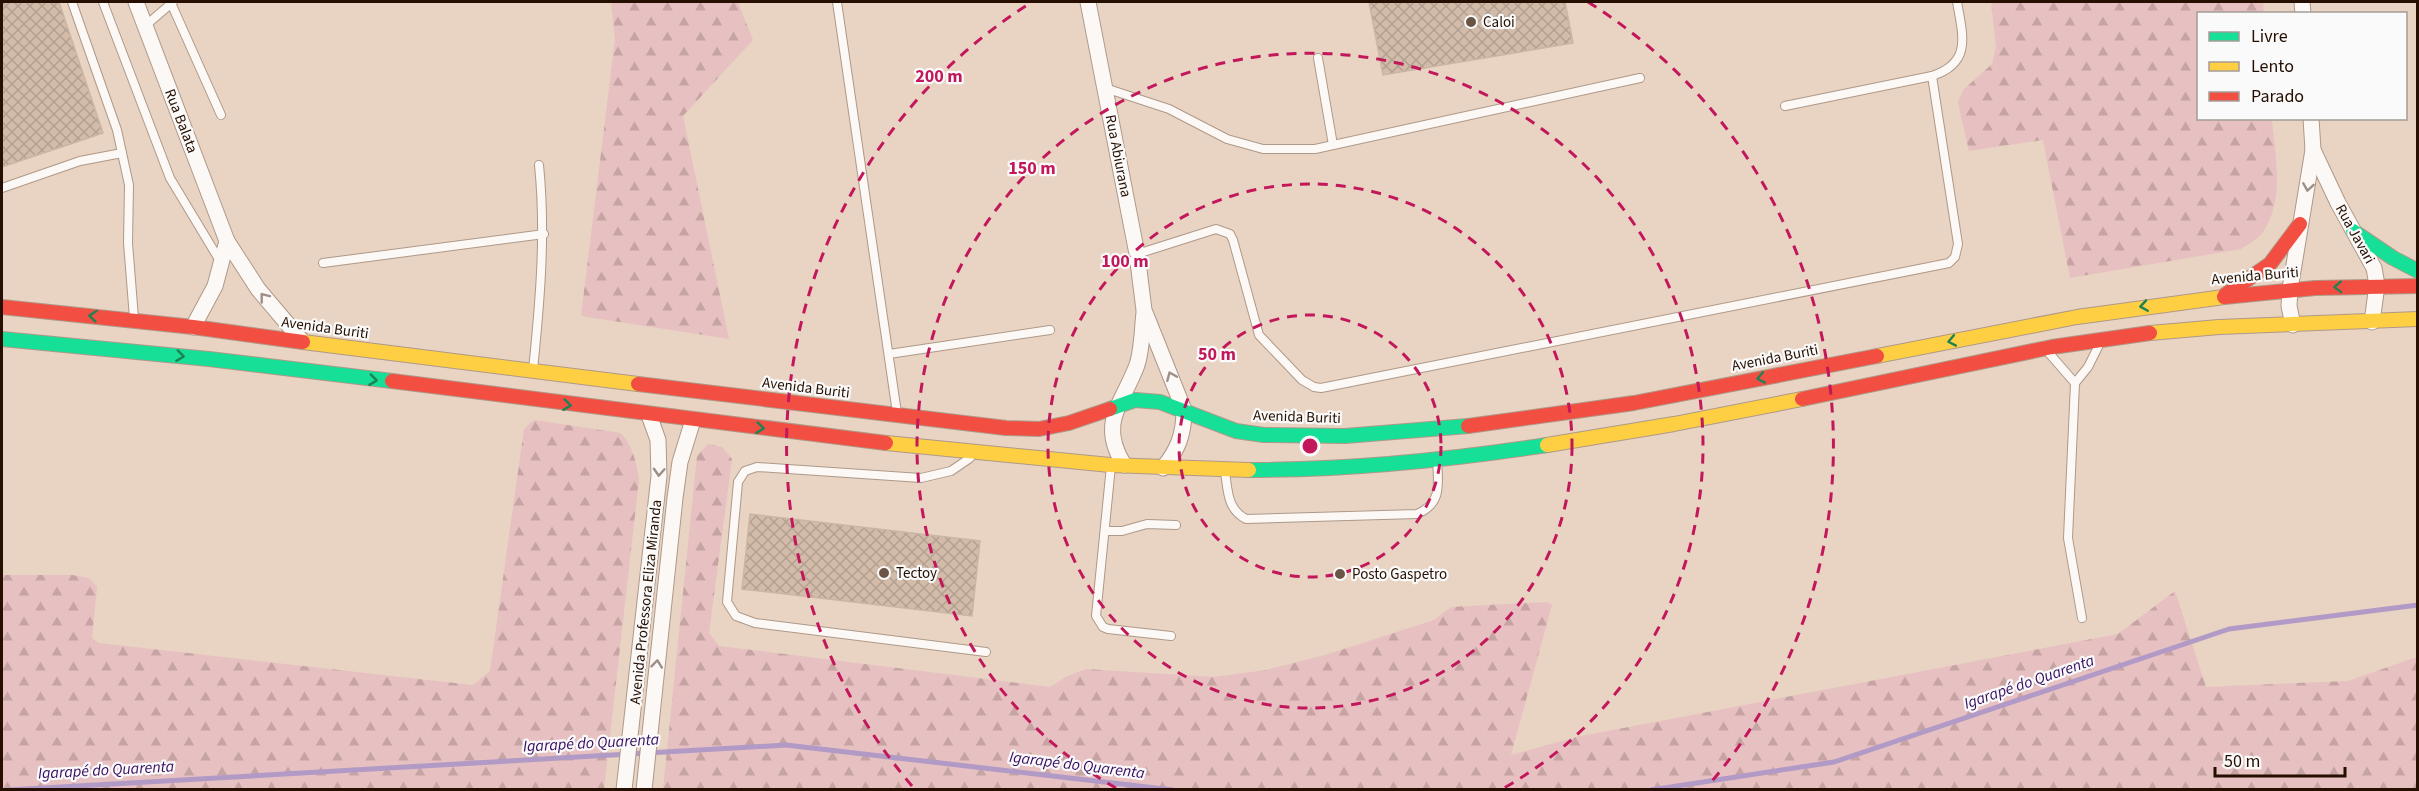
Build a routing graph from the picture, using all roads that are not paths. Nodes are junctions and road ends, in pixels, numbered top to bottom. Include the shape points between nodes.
1 (72, 2) edge
2 (103, 2) edge
3 (136, 2) edge
4 (172, 2) edge
5 (837, 2) edge
6 (1088, 2) edge
7 (1957, 2) edge
8 (145, 26) junction
9 (1318, 58) dead end
10 (1932, 76) junction
11 (1640, 78) dead end
12 (1105, 88) junction
13 (1785, 106) dead end
14 (221, 115) dead end
15 (2311, 120) edge
16 (1332, 145) junction
17 (2313, 150) junction
18 (122, 153) junction
19 (539, 165) dead end
20 (2, 188) edge
21 (2300, 224) junction
22 (2353, 231) junction
23 (544, 234) junction
24 (227, 241) junction
25 (1137, 254) junction
26 (323, 263) dead end
27 (222, 265) junction
28 (2418, 271) edge
29 (2377, 285) junction
30 (2418, 286) edge
31 (2290, 289) junction
32 (2224, 296) junction
33 (2, 307) edge
34 (1144, 310) junction
35 (2418, 319) edge
36 (134, 320) junction
37 (2372, 322) junction
38 (2293, 325) junction
39 (193, 327) junction
40 (1050, 330) dead end
41 (2, 339) edge
42 (2102, 339) junction
43 (302, 341) junction
44 (2045, 349) junction
45 (889, 354) junction
46 (533, 372) junction
47 (2075, 383) junction
48 (1118, 405) junction
49 (1184, 410) junction
50 (649, 415) junction
51 (897, 416) junction
52 (693, 420) junction
53 (977, 453) junction
54 (1437, 458) junction
55 (1117, 465) junction
56 (1163, 468) junction
57 (1225, 470) junction
58 (1176, 525) dead end
59 (1104, 531) junction
60 (2082, 618) dead end
61 (1171, 636) dead end
62 (986, 652) dead end
63 (645, 784) edge
64 (624, 789) edge

1 - 18 lane
2 - 27 lane via 170,178
3 - 8 street, Rua Balata
4 - 8 lane
4 - 14 lane
5 - 45 lane
6 - 12 street, Rua Abiurana
7 - 10 lane via 1963,36 1960,57 1954,65
8 - 24 street, Rua Balata
9 - 16 lane
10 - 13 lane
10 - 25 lane via 1958,244 1949,263 1321,388 1302,380 1259,335 1230,234 1216,229
11 - 16 lane
12 - 16 lane via 1154,102 1227,139 1263,149 1315,149
12 - 25 street, Rua Abiurana
15 - 17 street, Rua Javari
17 -> 21 street, Rua Javari
17 - 22 street, Rua Javari
18 - 20 lane via 80,161
18 - 36 lane via 129,185 128,243
19 - 23 lane
21 - 31 street, Rua Javari
21 - 32 main road via 2270,264
22 - 28 main road
22 - 29 street, Rua Javari via 2374,268
23 - 26 lane
23 - 46 lane
24 - 27 street
43 -> 24 street, Rua Balata via 258,290
25 - 34 street, Rua Abiurana
27 - 39 street via 212,294
29 - 30 main road, Avenida Buriti
29 -> 31 main road, Avenida Buriti
29 - 37 street, Rua Javari
31 - 32 main road, Avenida Buriti
31 - 38 street, Rua Javari
32 -> 49 main road, Avenida Buriti via 2077,317 1634,403 1466,426 1345,436 1264,435 1236,430
36 -> 33 main road, Avenida Buriti
34 - 48 street, Rua Abiurana via 1138,362
49 -> 34 street, Rua Abiurana
35 - 37 main road
36 - 39 main road, Avenida Buriti
37 - 38 main road
38 - 42 main road via 2201,328
39 - 43 main road, Avenida Buriti
40 - 45 lane
41 -> 50 main road via 279,367
42 - 44 main road
42 - 47 lane
43 - 46 main road, Avenida Buriti
44 - 47 lane
44 - 54 main road via 1569,442
45 - 51 lane
46 - 51 main road, Avenida Buriti
47 - 60 lane via 2068,538
48 - 49 main road, Avenida Buriti via 1135,400 1160,402
48 - 51 main road, Avenida Buriti via 1039,429
48 - 55 street, Rua Abiurana via 1111,435
49 - 56 street, Rua Abiurana via 1180,442
50 - 52 main road
50 -> 64 street, Avenida Professora Eliza Miranda via 658,440 659,476
52 -> 53 main road
63 -> 52 street via 675,498 680,462
53 - 55 main road
53 - 62 lane via 951,471 921,478 758,467 746,471 738,482 728,602 736,616 755,623
54 - 57 main road via 1355,466
54 - 57 lane via 1436,497 1426,510 1417,514 1246,519 1233,510
55 - 56 main road
55 - 59 lane
56 - 57 main road
58 - 59 lane via 1147,524
59 - 61 lane via 1098,622 1108,629

